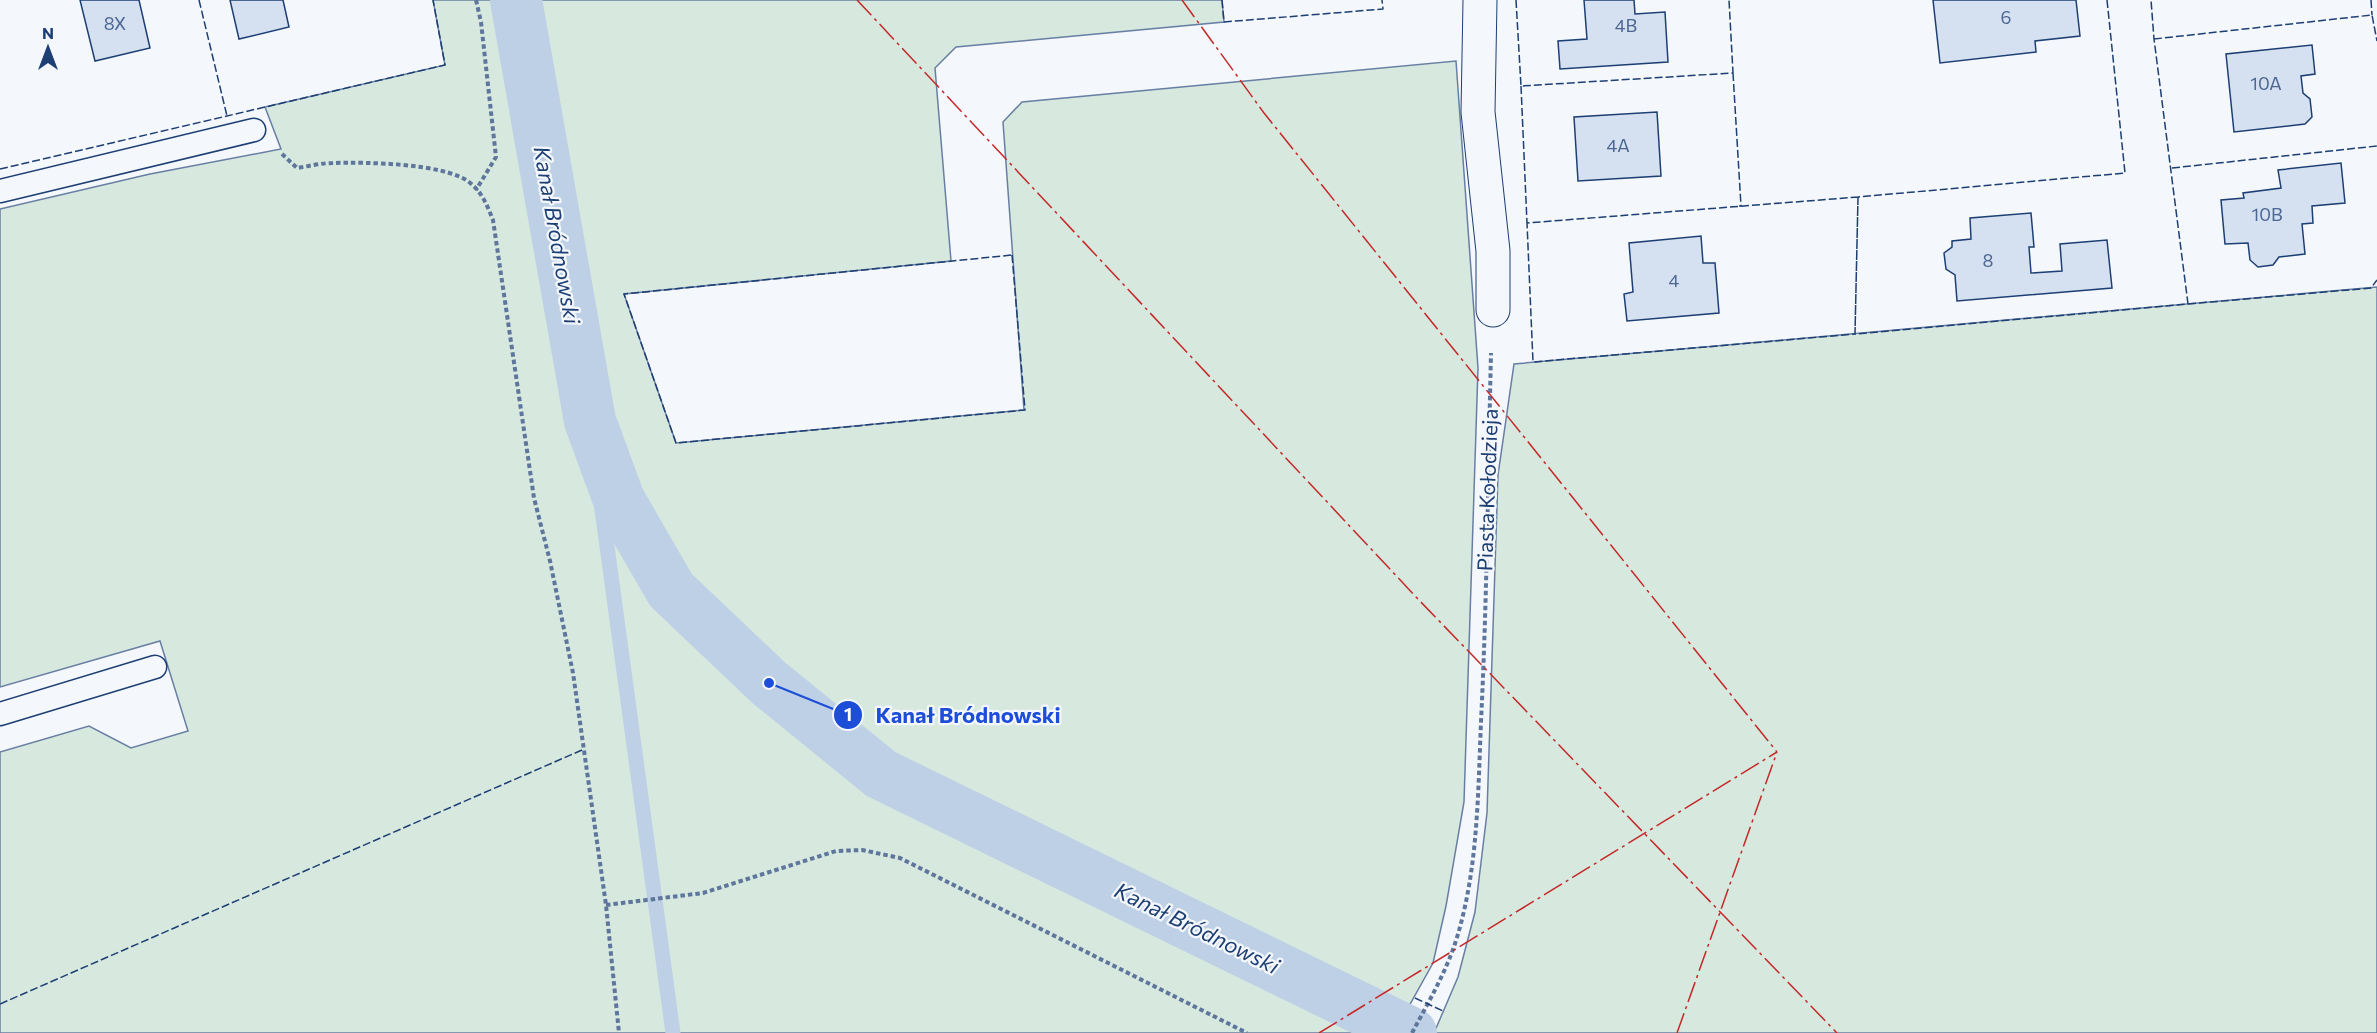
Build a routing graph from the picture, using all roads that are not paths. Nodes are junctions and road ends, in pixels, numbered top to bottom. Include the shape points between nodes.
1 (1480, 0) edge
2 (254, 130) road end
3 (0, 190) edge
4 (1493, 310) road end
5 (155, 667) dead end
6 (0, 714) edge

1 - 4 street via 1478,112 1493,251
2 - 3 lane
5 - 6 lane

